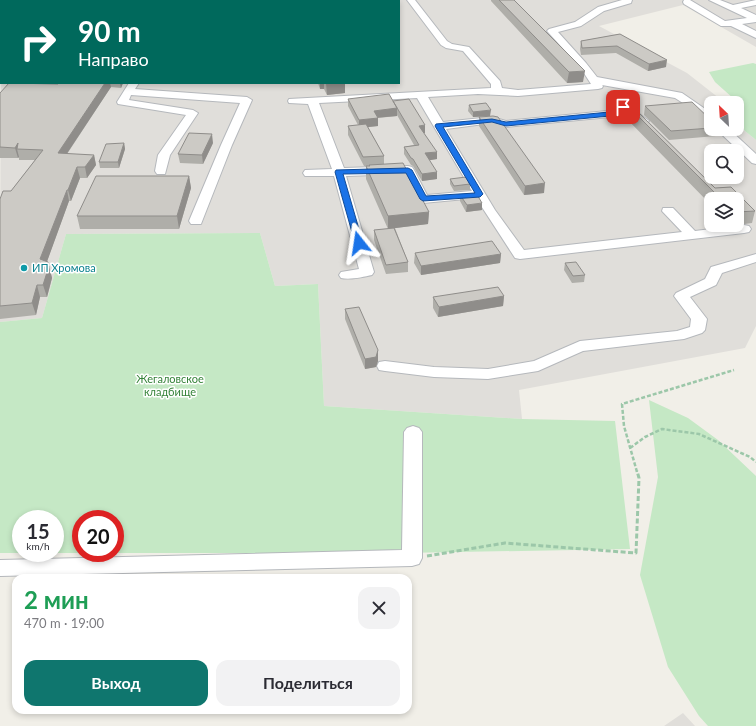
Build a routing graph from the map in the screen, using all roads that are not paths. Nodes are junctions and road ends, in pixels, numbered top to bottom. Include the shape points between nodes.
1 (411, 0) edge
2 (696, 0) edge
3 (713, 0) edge
4 (628, 1) edge
5 (756, 2) edge
6 (732, 8) junction
7 (723, 12) dead end
8 (756, 18) edge
9 (745, 21) junction
10 (733, 23) junction
11 (756, 27) edge
12 (756, 35) edge
13 (594, 80) junction
14 (131, 88) edge
15 (497, 90) junction
16 (421, 95) junction
17 (293, 100) dead end
18 (312, 100) junction
19 (704, 113) edge
20 (438, 126) junction
21 (650, 128) edge
22 (730, 136) edge
23 (756, 160) edge
24 (161, 171) dead end
25 (309, 172) dead end
26 (339, 172) junction
27 (480, 194) junction
28 (668, 211) dead end
29 (196, 221) dead end
30 (718, 232) edge
31 (692, 235) junction
32 (756, 258) edge
33 (346, 275) dead end
34 (385, 366) dead end
35 (413, 432) dead end
36 (0, 568) edge

1 - 15 lane via 444,43 466,49 496,83
2 - 10 lane via 687,2 724,24
3 - 6 lane
4 - 13 lane via 601,9 578,24 552,31
5 - 6 lane
6 - 8 lane
7 - 9 lane
8 - 9 lane
9 - 10 lane
9 - 11 lane
10 - 12 lane
13 - 15 lane via 598,86 518,93
13 - 19 lane via 678,95
14 - 24 lane via 122,102 193,114 164,155
14 - 29 lane via 247,100 231,130
15 - 16 lane
16 - 18 lane
16 - 20 lane
17 - 18 lane
18 - 26 lane
20 - 21 lane via 492,120 506,124 610,114 623,107
20 - 27 lane
22 - 23 lane
25 - 26 lane
26 - 27 lane via 408,170 423,199
26 - 33 lane via 367,272
27 - 31 lane via 520,255
28 - 31 lane
30 - 31 lane
32 - 34 lane via 716,270 711,282 681,296 699,319 697,330 679,336 580,346 538,366 488,374 434,372
35 - 36 lane via 412,558

